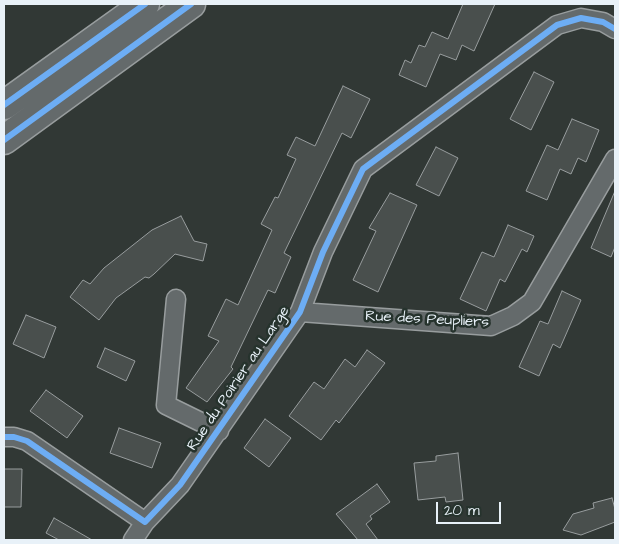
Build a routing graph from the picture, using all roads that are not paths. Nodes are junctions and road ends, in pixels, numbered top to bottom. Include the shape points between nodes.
1 (145, 4) edge
2 (191, 4) edge
3 (615, 29) edge
4 (4, 105) edge
5 (4, 140) edge
6 (615, 159) edge
7 (176, 299) dead end
8 (300, 312) junction
9 (219, 431) junction
10 (4, 437) edge
11 (145, 522) junction
12 (133, 540) edge

1 - 4 main road
2 - 5 main road
3 - 8 street, Rue du Poirier au Large via 603,22 581,18 557,26 363,169 323,252
6 - 8 street, Rue des Peupliers via 532,302 513,316 492,326
7 - 9 street via 166,405
8 - 9 street, Rue du Poirier au Large
9 - 11 street, Rue du Poirier au Large via 180,485
10 - 11 street via 27,441
11 - 12 street, Rue du Poirier au Large

